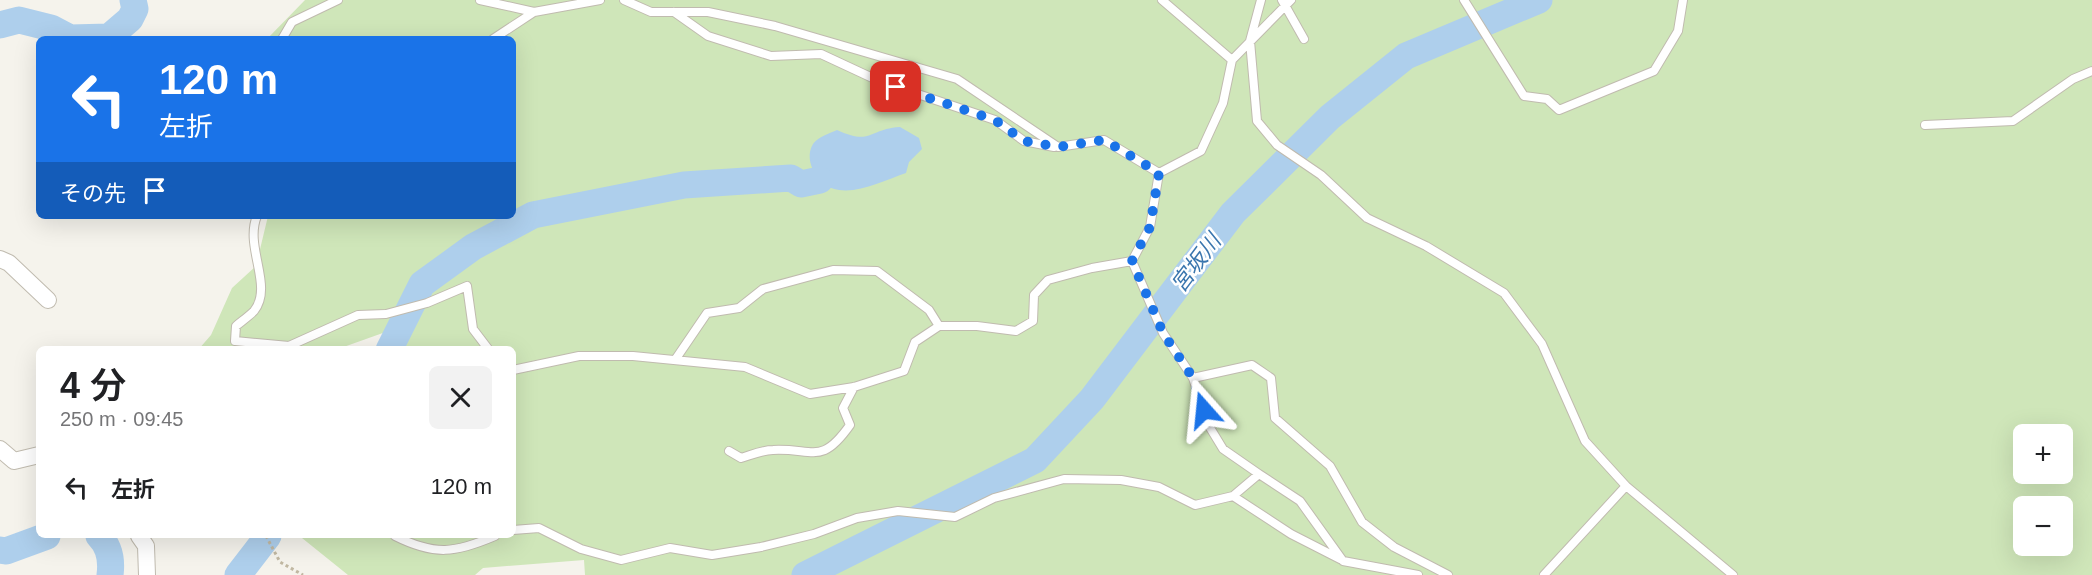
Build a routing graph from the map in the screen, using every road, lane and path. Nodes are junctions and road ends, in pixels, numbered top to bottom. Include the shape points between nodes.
1 (338, 0) edge
2 (480, 0) edge
3 (600, 0) edge
4 (624, 0) edge
5 (1162, 0) edge
6 (1261, 0) edge
7 (1464, 0) edge
8 (1683, 0) edge
9 (1286, 2) edge
10 (534, 12) junction
11 (674, 12) junction
12 (284, 36) edge
13 (498, 36) edge
14 (1304, 39) dead end
15 (1250, 41) junction
16 (1232, 60) junction
17 (2092, 71) edge
18 (1925, 125) dead end
19 (1058, 147) junction
20 (1159, 173) junction
21 (256, 219) edge
22 (0, 259) edge
23 (1132, 261) junction
24 (48, 300) dead end
25 (939, 326) junction
26 (289, 346) edge
27 (289, 346) edge
28 (486, 346) edge
29 (675, 360) junction
30 (516, 369) edge
31 (1193, 378) junction
32 (854, 387) junction
33 (0, 449) edge
34 (729, 451) dead end
35 (36, 456) edge
36 (1259, 474) junction
37 (1626, 486) junction
38 (1233, 496) junction
39 (516, 530) edge
40 (141, 538) edge
41 (267, 538) edge
42 (398, 538) edge
43 (490, 538) edge
44 (1343, 561) junction
45 (147, 575) edge
46 (303, 575) edge
47 (1418, 575) edge
48 (1448, 575) edge
49 (1544, 575) edge
50 (1733, 575) edge

1 - 12 lane via 292,22
2 - 10 lane
3 - 10 lane
4 - 11 lane via 651,12
5 - 16 lane
6 - 15 lane
7 - 8 lane via 1524,96 1547,99 1559,110 1654,71 1678,31
9 - 14 lane
9 - 15 lane
10 - 13 lane
11 - 19 lane via 708,12 775,26 957,79
11 - 19 lane via 708,36 771,56 821,54 879,81 995,120 1024,141
15 - 16 lane
15 - 37 lane via 1257,121 1277,145 1321,175 1367,218 1426,246 1504,293 1542,344 1585,441
16 - 20 lane via 1223,103 1201,151
17 - 18 lane via 2073,79 2013,121
19 - 20 lane via 1104,140
20 - 23 lane via 1150,227
21 - 26 lane via 252,243 262,281 255,310 236,326 236,341
22 - 24 street
23 - 25 lane via 1048,280 1034,295 1033,321 1016,331
23 - 31 lane via 1163,333
25 - 29 lane via 929,310 877,272 833,270 763,289 739,308 707,313
25 - 32 lane via 915,342 904,371
27 - 28 lane via 358,315 386,314 467,286 473,329
29 - 30 lane via 579,356
29 - 32 lane via 745,367 810,394
31 - 36 lane via 1209,426 1224,449
31 - 48 lane via 1252,365 1271,378 1275,418 1330,466 1362,522 1394,547
32 - 34 lane via 843,408 850,425 835,446 814,453 771,450 741,458
33 - 35 street via 14,461
36 - 38 lane
36 - 44 lane via 1300,501
37 - 49 lane
37 - 50 lane
38 - 39 lane via 1195,505 1150,485 1064,479 994,498 955,517 898,511 857,518 761,547 712,555 670,548 621,560 581,549 539,528
38 - 44 lane via 1291,534
40 - 45 street via 146,546
41 - 46 path via 280,562
42 - 43 lane via 441,552
44 - 47 lane

